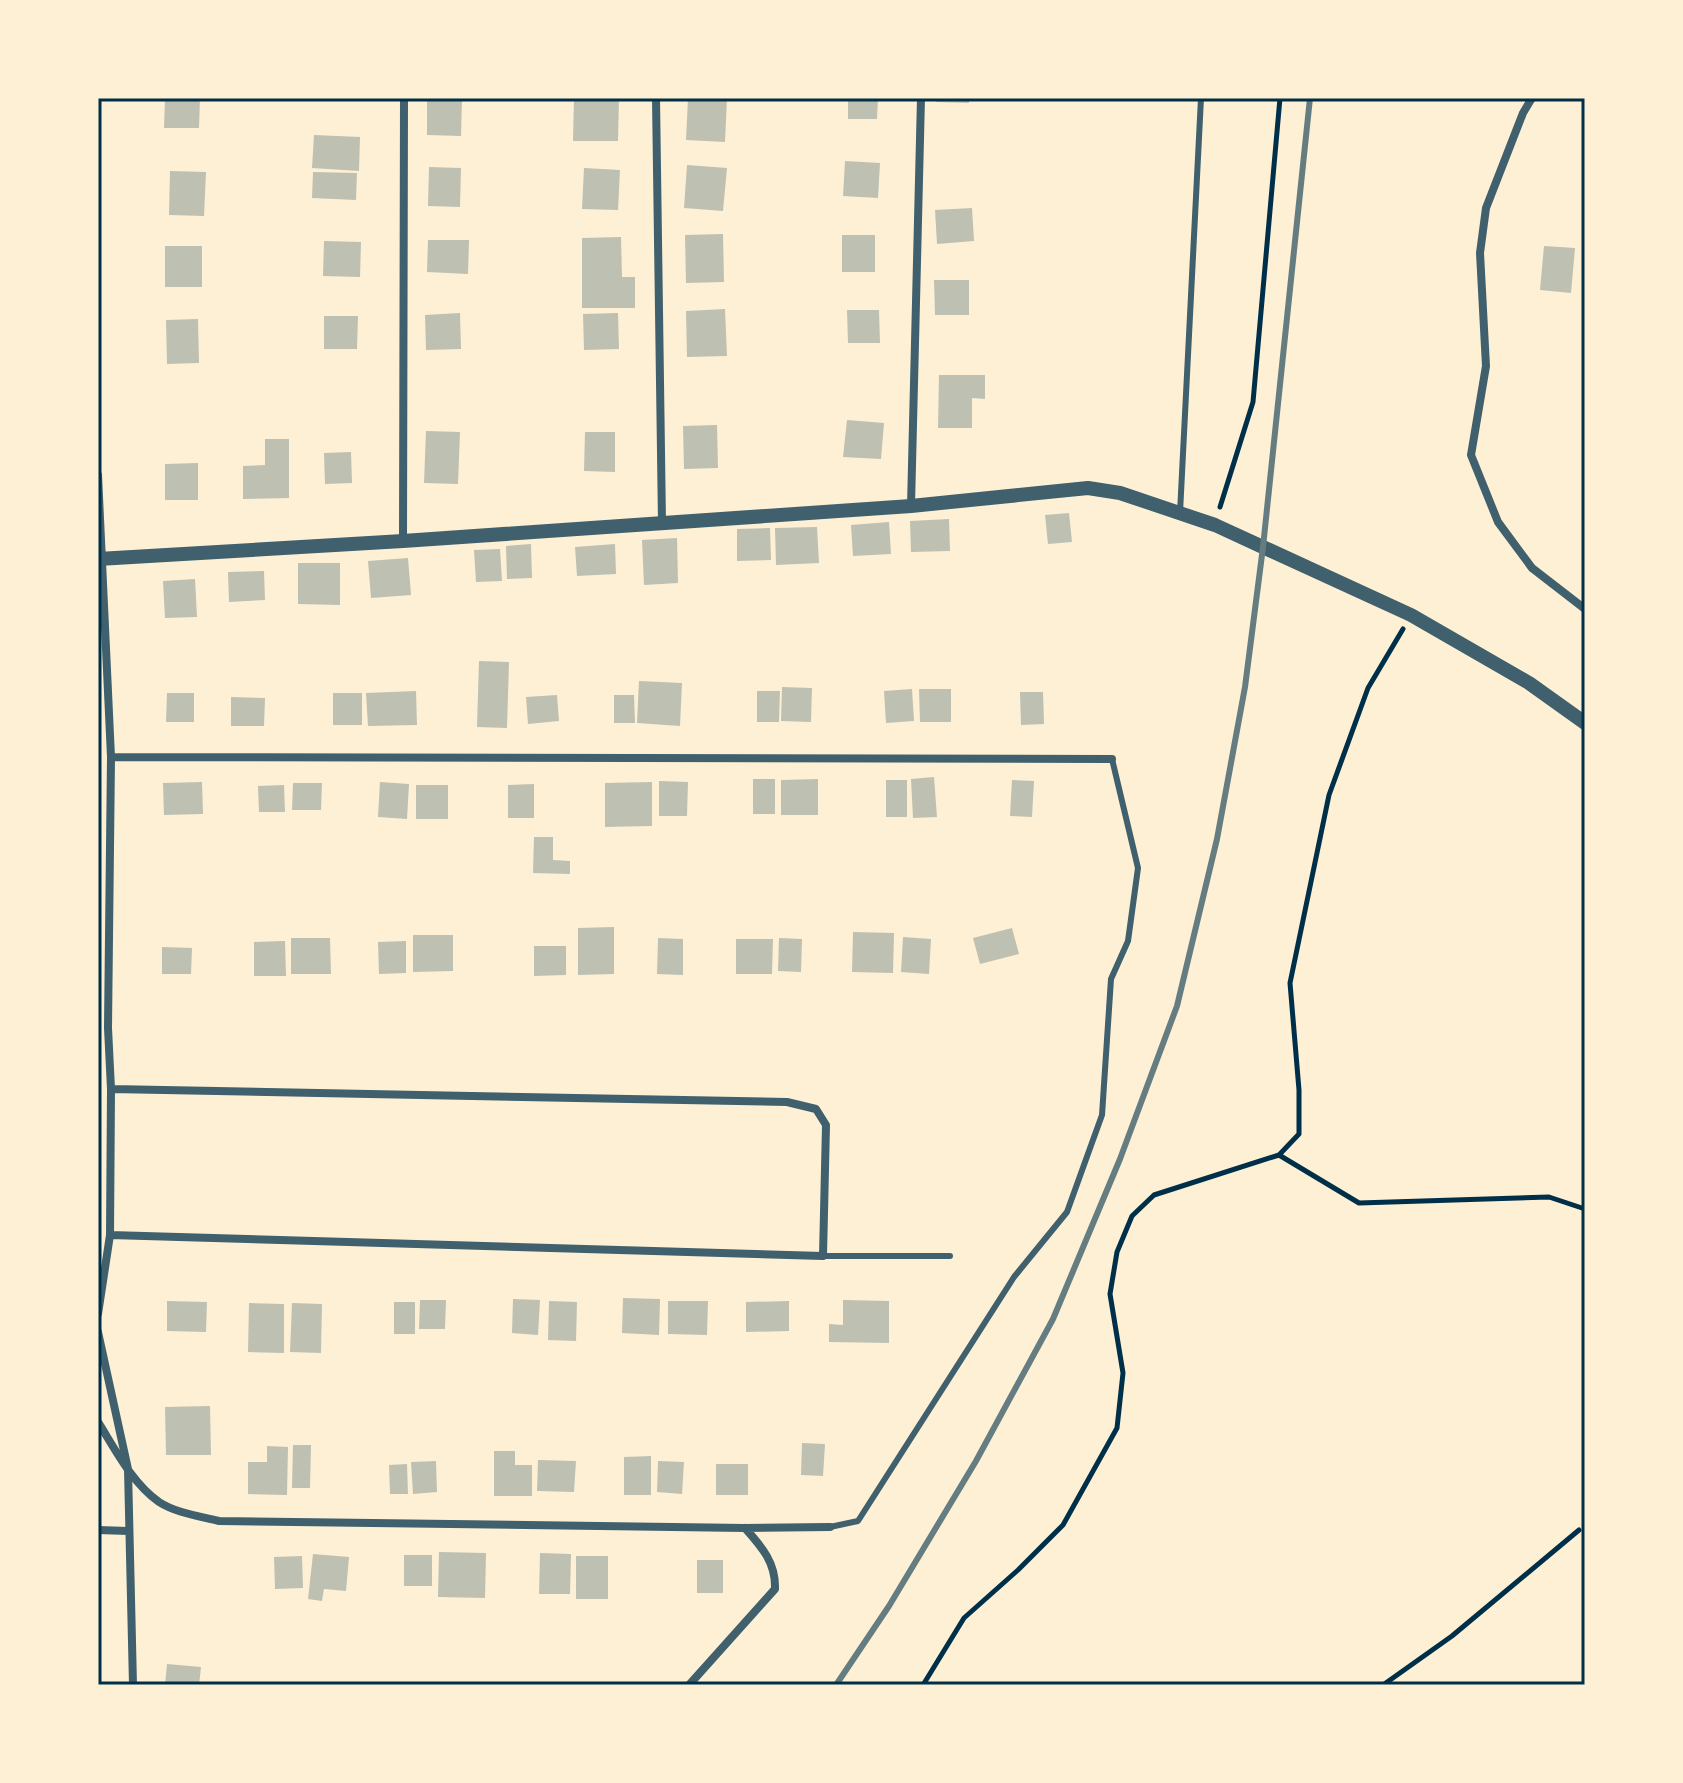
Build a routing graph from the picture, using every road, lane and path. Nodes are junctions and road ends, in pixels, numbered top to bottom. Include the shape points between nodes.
1 (404, 98) edge
2 (656, 98) edge
3 (921, 98) edge
4 (1201, 98) edge
5 (1280, 98) edge
6 (1532, 98) edge
7 (98, 475) edge
8 (911, 506) junction
9 (1180, 513) junction
10 (662, 523) junction
11 (1215, 525) junction
12 (403, 541) junction
13 (99, 559) edge
14 (1585, 609) edge
15 (1411, 615) junction
16 (1585, 723) edge
17 (111, 757) junction
18 (1112, 759) joint
19 (108, 1028) junction
20 (98, 1029) edge
21 (111, 1089) junction
22 (1279, 1155) junction
23 (1585, 1209) edge
24 (110, 1235) junction
25 (823, 1256) junction
26 (950, 1256) dead end
27 (98, 1314) edge
28 (98, 1332) edge
29 (98, 1422) edge
30 (128, 1469) junction
31 (830, 1527) joint
32 (745, 1528) junction
33 (98, 1530) edge
34 (1579, 1530) dead end
35 (128, 1531) junction
36 (133, 1685) edge
37 (689, 1685) edge
38 (923, 1685) edge
39 (1383, 1685) edge

1 - 12 street
2 - 10 street
3 - 8 street
4 - 9 lane
5 - 11 path via 1253,402
6 - 14 street via 1486,208 1480,253 1486,366 1471,455 1498,522 1532,568
7 - 13 street
8 - 9 street via 1088,488
8 - 10 street
9 - 11 street
10 - 12 street
11 - 15 street
12 - 13 street
13 - 17 street
15 - 16 street via 1529,683
15 - 22 path via 1368,688 1329,795 1290,983 1299,1134
17 - 18 street
17 - 19 street
18 - 31 lane via 1138,868 1128,941 1111,979 1102,1115 1067,1212 1014,1277 858,1521
19 - 20 street
19 - 21 street
21 - 24 street
21 - 25 street via 787,1102 816,1109 826,1125
22 - 23 path via 1359,1203 1549,1197
22 - 38 path via 1154,1195 1132,1216 1117,1252 1110,1294 1123,1373 1117,1428 1063,1525 964,1618
24 - 25 street
24 - 27 street
25 - 26 lane
28 - 30 street
29 - 30 street
30 - 32 street via 160,1502 219,1521
30 - 35 street
31 - 32 street
32 - 37 street via 765,1549 776,1574 775,1589
33 - 35 street
34 - 39 path via 1452,1636
35 - 36 street

